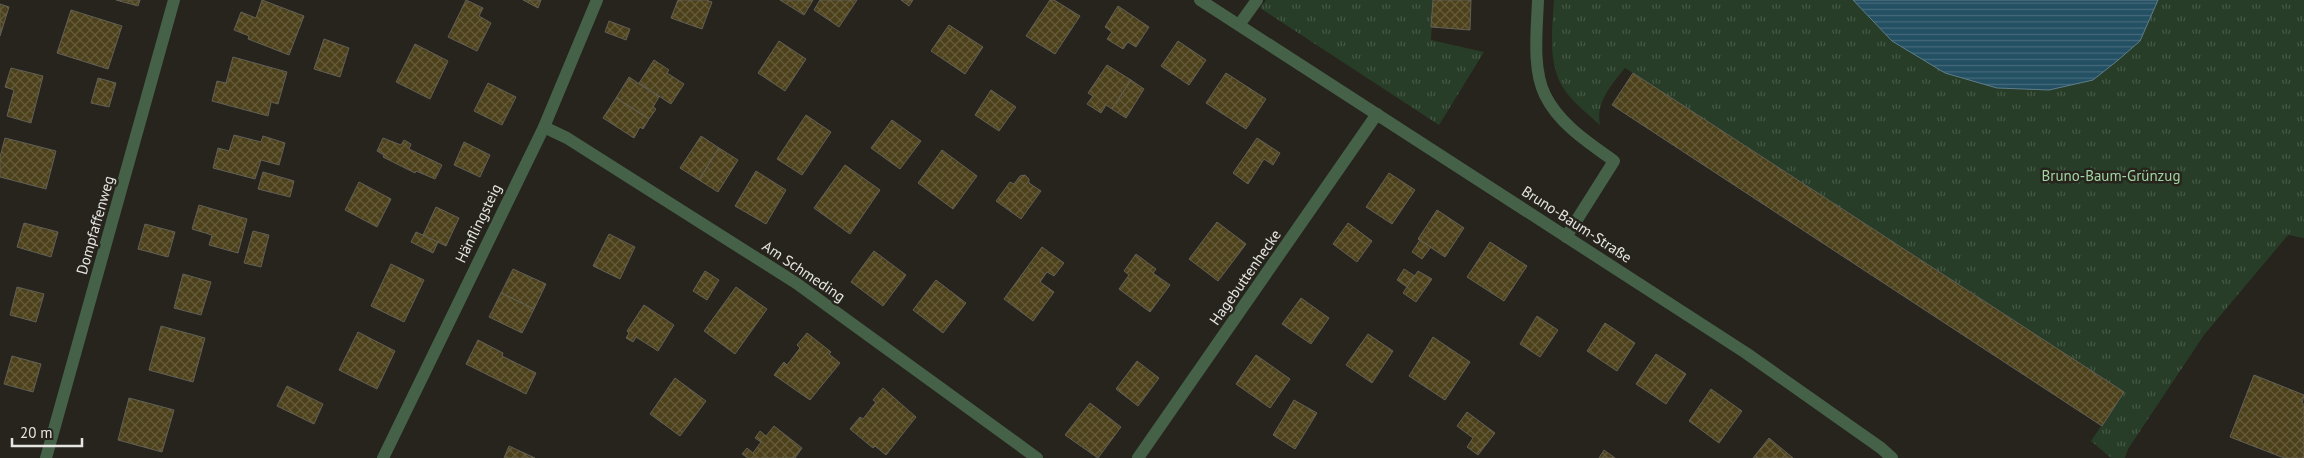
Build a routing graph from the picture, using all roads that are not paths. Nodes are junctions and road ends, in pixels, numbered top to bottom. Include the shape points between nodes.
1 (174, 0) edge
2 (597, 0) edge
3 (1200, 0) edge
4 (1257, 0) edge
5 (1538, 0) edge
6 (1239, 24) junction
7 (1378, 114) junction
8 (544, 127) junction
9 (1566, 237) junction
10 (46, 458) edge
11 (383, 458) edge
12 (1037, 458) edge
13 (1138, 458) edge
14 (1892, 458) edge

1 - 10 street, Dompfaffenweg
2 - 8 street, Hänflingsteig
3 - 6 street, Bruno-Baum-Straße
4 - 6 street
5 - 9 street via 1538,64 1544,94 1576,134 1614,161
6 - 7 street, Bruno-Baum-Straße
7 - 9 street, Bruno-Baum-Straße
7 - 13 street, Hagebuttenhecke
8 - 11 street, Hänflingsteig
8 - 12 street, Am Schmeding via 568,138 796,283
9 - 14 street, Bruno-Baum-Straße via 1746,353

